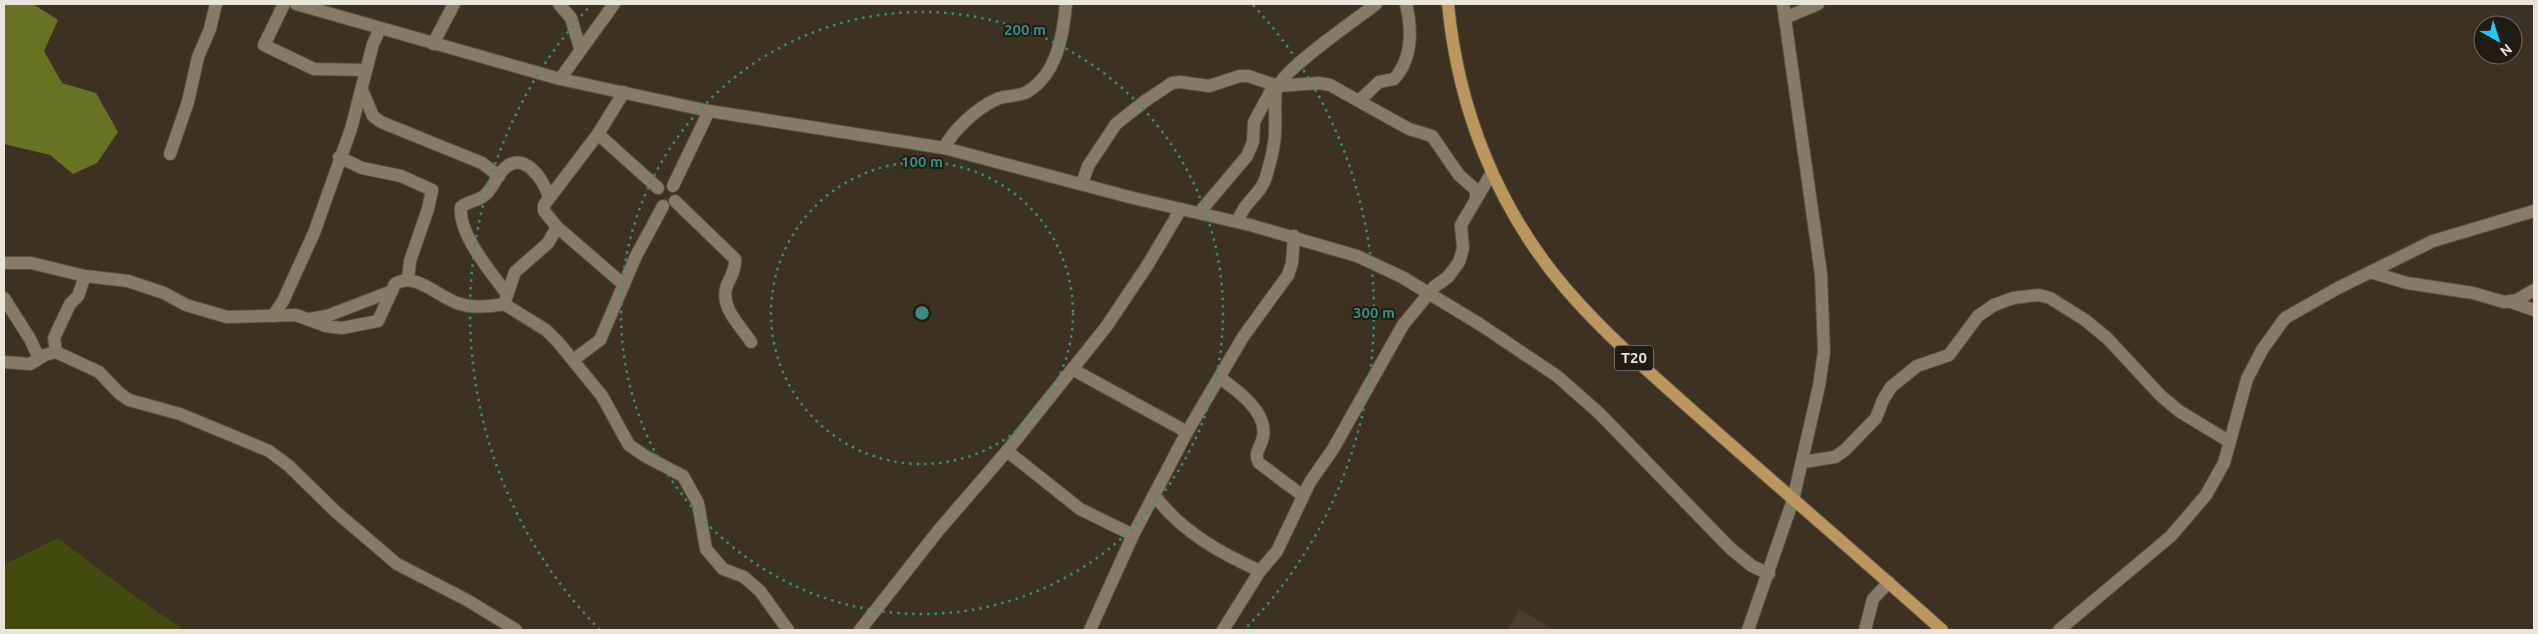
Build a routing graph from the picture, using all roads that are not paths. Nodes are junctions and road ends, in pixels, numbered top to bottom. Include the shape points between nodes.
1 (216, 4) edge
2 (284, 4) edge
3 (296, 4) edge
4 (454, 4) edge
5 (559, 4) edge
6 (614, 4) edge
7 (1066, 4) edge
8 (1376, 4) edge
9 (1406, 4) edge
10 (1448, 4) edge
11 (1783, 4) edge
12 (1818, 4) edge
13 (326, 8) edge
14 (1785, 18) junction
15 (380, 29) junction
16 (433, 44) junction
17 (580, 48) junction
18 (366, 70) junction
19 (560, 80) junction
20 (1276, 85) junction
21 (362, 90) junction
22 (624, 92) junction
23 (1358, 101) junction
24 (709, 111) junction
25 (598, 134) junction
26 (944, 148) junction
27 (170, 154) dead end
28 (339, 157) junction
29 (1491, 174) junction
30 (500, 176) junction
31 (1082, 184) junction
32 (673, 186) junction
33 (658, 188) junction
34 (549, 197) junction
35 (1476, 198) junction
36 (676, 202) junction
37 (663, 206) junction
38 (1181, 209) junction
39 (2534, 211) edge
40 (1198, 213) junction
41 (1238, 222) junction
42 (557, 227) junction
43 (1294, 236) junction
44 (4, 263) edge
45 (2370, 272) junction
46 (85, 276) junction
47 (408, 280) junction
48 (623, 284) junction
49 (2534, 290) edge
50 (392, 291) junction
51 (1429, 293) junction
52 (4, 298) edge
53 (506, 299) junction
54 (2511, 302) junction
55 (2534, 310) edge
56 (273, 316) junction
57 (309, 319) junction
58 (751, 342) dead end
59 (56, 352) junction
60 (39, 358) junction
61 (573, 360) junction
62 (4, 362) edge
63 (1072, 369) junction
64 (1220, 378) junction
65 (1187, 432) junction
66 (2230, 442) junction
67 (1007, 451) junction
68 (1803, 462) junction
69 (1154, 495) junction
70 (1303, 496) junction
71 (1793, 500) junction
72 (1133, 535) junction
73 (1260, 571) junction
74 (1769, 574) junction
75 (1889, 582) junction
76 (516, 630) edge
77 (788, 630) edge
78 (860, 630) edge
79 (1090, 630) edge
80 (1223, 630) edge
81 (1748, 630) edge
82 (1865, 630) edge
83 (1942, 630) edge
84 (2058, 630) edge

1 - 27 street
2 - 18 street via 264,44 314,68
3 - 13 street
4 - 16 street
5 - 17 street via 571,18
6 - 17 street
7 - 26 street via 1058,50 1052,66 1042,78 1024,93 1004,96 985,107 952,133
8 - 20 street via 1299,61
9 - 23 street via 1410,27 1407,58 1394,79 1379,82
10 - 29 main road, T20 via 1468,113
11 - 14 street
12 - 14 street
13 - 15 street
14 - 68 street via 1821,274 1824,322 1819,386
15 - 16 street
15 - 18 street
16 - 19 street
17 - 19 street
18 - 21 street
19 - 22 street
20 - 23 street via 1325,83
20 - 31 street via 1248,76 1209,86 1180,82 1168,85 1116,124 1088,166
20 - 40 street via 1254,122 1253,142 1247,156
20 - 41 street via 1274,145 1266,178 1260,191 1242,210
21 - 28 street
21 - 30 street via 373,116 381,122 482,164
22 - 24 street
22 - 25 street
23 - 35 street via 1409,129 1432,136 1459,175 1476,190
24 - 26 street
24 - 32 street
25 - 33 street
25 - 34 street
26 - 31 street
28 - 47 street via 362,168 401,176 432,190 414,246
28 - 56 street via 308,249
29 - 35 street
29 - 71 main road, T20 via 1523,231 1566,289 1652,375
30 - 34 street via 512,164 524,163 542,181
30 - 53 street via 482,198 465,204 461,211 473,245
31 - 38 street
32 - 33 street
32 - 36 street via 678,195
33 - 37 street via 656,199
34 - 42 street via 544,211
35 - 51 street via 1461,225 1463,249 1459,262 1448,277
36 - 37 street via 669,207
36 - 58 street via 735,259 725,300
37 - 48 street
38 - 40 street
38 - 63 street via 1123,302
39 - 45 street via 2433,241
40 - 41 street
41 - 43 street
42 - 48 street
42 - 53 street via 548,243 515,272
43 - 51 street via 1379,265
43 - 64 street via 1288,275 1243,337
44 - 46 street via 31,263
45 - 54 street via 2407,283 2464,290
45 - 66 street via 2295,311 2278,326 2247,379
46 - 56 street via 106,277 149,287 186,305 226,317
46 - 59 street via 78,296 70,304 54,338
47 - 50 street via 398,282
47 - 53 street via 456,303 471,306
48 - 61 street via 600,340
49 - 54 street
50 - 57 street via 327,316
50 - 57 street via 375,322 342,328
51 - 70 street via 1403,325
51 - 74 street via 1557,376 1599,413 1730,548 1752,566
52 - 60 street
53 - 61 street via 546,330
54 - 55 street
56 - 57 street via 296,315
59 - 60 street
59 - 76 street via 99,372 129,400 180,414 269,451 397,564
60 - 62 street via 30,364
61 - 77 street via 612,410 630,445 683,476 698,503 706,549 724,569 744,577 760,591
63 - 65 street
63 - 67 street
64 - 65 street
64 - 70 street via 1249,402 1258,417 1263,431 1256,455 1259,463
65 - 69 street
66 - 68 street via 2161,396 2107,338 2085,320 2050,298 2039,295 2013,298 1978,316 1949,354 1917,366 1891,387 1876,418 1845,450 1835,457
66 - 84 street via 2217,478 2190,516 2151,554
67 - 72 street via 1080,509
67 - 78 street via 938,531
68 - 71 street
69 - 72 street
69 - 73 street via 1164,509 1194,534
70 - 73 street via 1277,551
71 - 74 street
71 - 75 main road, T20
72 - 79 street
73 - 80 street
74 - 81 street
75 - 82 street via 1873,599
75 - 83 main road, T20

